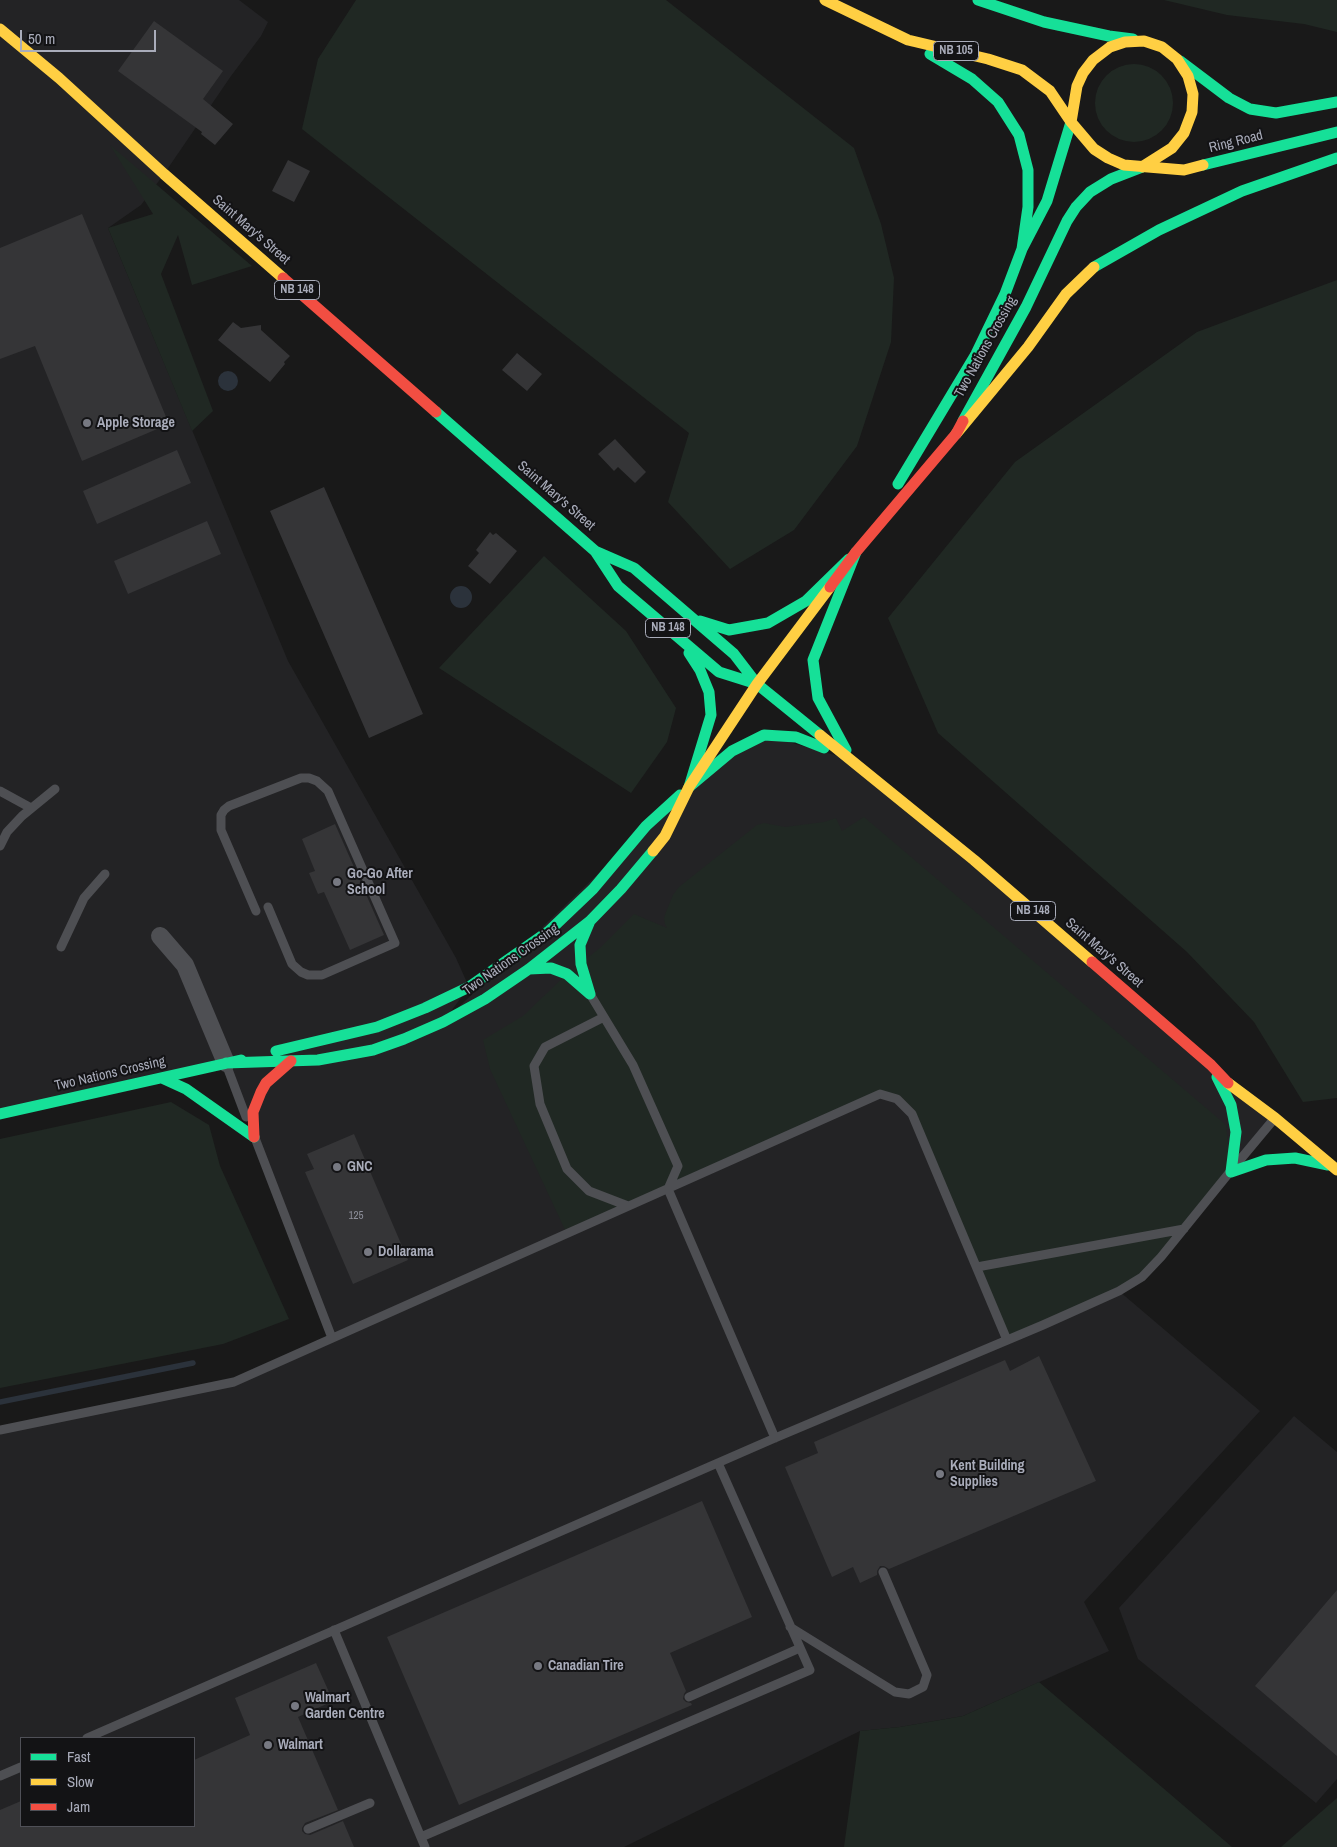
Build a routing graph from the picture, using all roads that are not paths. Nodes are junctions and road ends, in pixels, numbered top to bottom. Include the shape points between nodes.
1 (825, 0) edge
2 (978, 0) edge
3 (0, 30) edge
4 (908, 40) junction
5 (1144, 41) junction
6 (1178, 60) junction
7 (1337, 102) edge
8 (1071, 122) junction
9 (1337, 132) edge
10 (1337, 158) edge
11 (1142, 167) junction
12 (1022, 249) junction
13 (956, 434) junction
14 (595, 551) junction
15 (856, 552) junction
16 (694, 619) junction
17 (679, 638) junction
18 (757, 684) junction
19 (852, 760) junction
20 (689, 787) junction
21 (55, 789) dead end
22 (0, 792) edge
23 (32, 808) junction
24 (0, 846) edge
25 (105, 874) dead end
26 (268, 907) dead end
27 (256, 911) dead end
28 (590, 921) junction
29 (160, 936) dead end
30 (61, 947) dead end
31 (529, 969) junction
32 (590, 994) junction
33 (604, 1017) junction
34 (292, 1061) junction
35 (226, 1063) junction
36 (1211, 1065) junction
37 (162, 1078) junction
38 (0, 1114) edge
39 (1275, 1118) junction
40 (254, 1137) junction
41 (1334, 1168) edge
42 (1231, 1172) junction
43 (668, 1189) junction
44 (628, 1206) junction
45 (1184, 1229) junction
46 (976, 1267) junction
47 (332, 1338) junction
48 (1007, 1340) junction
49 (0, 1430) edge
50 (775, 1438) junction
51 (718, 1463) junction
52 (883, 1572) dead end
53 (790, 1626) junction
54 (334, 1630) junction
55 (800, 1648) junction
56 (689, 1697) dead end
57 (89, 1737) edge
58 (20, 1767) edge
59 (0, 1776) edge
60 (370, 1803) dead end
61 (308, 1829) dead end
62 (421, 1837) junction
63 (426, 1847) edge

1 - 4 main road, NB 105
2 - 5 main road via 1044,22
3 - 14 main road, Saint Mary's Street / NB 148 via 59,78
4 - 8 main road, NB 105 via 1022,70 1050,91
4 - 12 main road via 972,79 998,102 1019,136 1028,170 1028,207
5 - 6 main road via 1162,47
5 - 8 main road via 1110,47 1092,60 1077,86
6 - 7 main road, Ring Road via 1229,98 1250,109 1276,113
6 - 11 main road via 1188,76 1193,94 1192,112 1184,133 1172,148
8 - 11 main road via 1094,149 1108,158 1124,165
8 - 12 main road, Two Nations Crossing via 1047,201
9 - 11 main road, Ring Road via 1184,170
10 - 13 main road via 1242,191 1159,230 1093,267 1066,294 1028,347
11 - 13 main road, Two Nations Crossing via 1111,179 1090,192 1076,207 1026,307
12 - 15 main road, Two Nations Crossing via 976,354
13 - 15 main road, Two Nations Crossing
14 - 16 main road, Saint Mary's Street / NB 148 via 634,568
14 - 17 main road, Saint Mary's Street / NB 148 via 618,586
15 - 16 main road via 806,601 768,623 729,630
15 - 18 main road, Two Nations Crossing
15 - 19 main road via 812,660 818,698
16 - 18 main road, Saint Mary's Street / NB 148 via 734,654
17 - 18 main road, Saint Mary's Street / NB 148 via 719,672
17 - 20 main road via 700,670 709,692 711,715
18 - 19 main road, Saint Mary's Street / NB 148
18 - 20 main road, Two Nations Crossing
19 - 20 main road via 796,737 764,735 732,751
19 - 36 main road, Saint Mary's Street / NB 148 via 982,866
20 - 28 main road, Two Nations Crossing via 665,836
20 - 35 main road, Two Nations Crossing via 646,826 592,889 549,931 469,987 378,1027
21 - 23 lane
22 - 23 lane
23 - 24 lane via 7,832
25 - 30 lane via 84,898
26 - 27 lane via 292,964 308,975 322,975 395,943 328,791 310,778 301,778 229,806 221,815 222,830
28 - 31 main road, Two Nations Crossing
28 - 32 main road via 580,945 581,964
29 - 35 street via 185,965
31 - 32 main road via 551,968 567,974
31 - 34 main road, Two Nations Crossing via 485,999 404,1039 364,1051 318,1060
32 - 33 lane
33 - 43 lane via 633,1064 678,1166
33 - 44 lane via 545,1047 534,1066 540,1104 568,1170 589,1191
34 - 35 main road, Two Nations Crossing
34 - 40 main road via 266,1083 261,1092 254,1112
35 - 37 main road, Two Nations Crossing
35 - 40 lane
36 - 39 main road, Saint Mary's Street / NB 148 via 1230,1085
36 - 42 main road via 1231,1105 1236,1132
37 - 38 main road, Two Nations Crossing
37 - 40 main road via 186,1089
39 - 41 main road, Saint Mary's Street / NB 148
39 - 42 lane
40 - 47 lane
41 - 42 main road via 1295,1158 1266,1160
42 - 45 lane
43 - 44 lane
43 - 46 lane via 880,1094 897,1099 912,1114
43 - 50 lane
44 - 47 lane
45 - 46 lane
45 - 48 lane via 1142,1278
46 - 48 lane
47 - 49 lane via 234,1382
48 - 50 lane
50 - 51 lane
51 - 53 lane
51 - 54 lane
52 - 53 lane via 927,1675 923,1687 909,1694 895,1692
53 - 55 lane
54 - 57 lane
54 - 62 lane
55 - 56 lane
55 - 62 lane via 810,1670
58 - 59 lane
60 - 61 lane
62 - 63 lane

